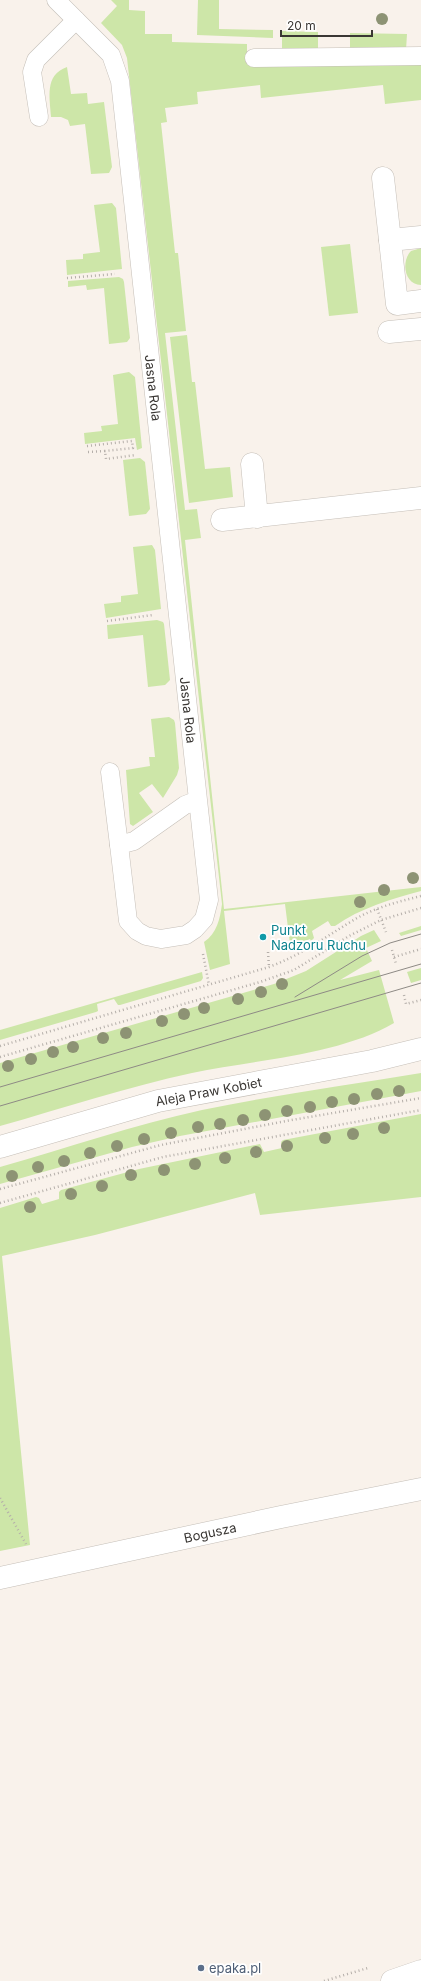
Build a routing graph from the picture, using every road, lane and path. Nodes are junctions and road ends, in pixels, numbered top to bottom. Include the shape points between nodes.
1 (56, 0) edge
2 (76, 20) junction
3 (421, 56) edge
4 (254, 58) dead end
5 (39, 117) dead end
6 (383, 178) dead end
7 (421, 237) edge
8 (390, 240) junction
9 (121, 273) dead end
10 (67, 278) dead end
11 (421, 301) edge
12 (421, 329) edge
13 (389, 332) dead end
14 (87, 446) dead end
15 (105, 451) junction
16 (88, 452) dead end
17 (141, 454) dead end
18 (252, 464) dead end
19 (421, 498) edge
20 (257, 516) junction
21 (222, 520) dead end
22 (158, 615) dead end
23 (107, 621) dead end
24 (110, 772) dead end
25 (198, 800) junction
26 (118, 845) junction
27 (421, 896) edge
28 (421, 908) edge
29 (376, 909) junction
30 (381, 920) junction
31 (386, 932) dead end
32 (421, 949) edge
33 (392, 950) dead end
34 (202, 951) dead end
35 (268, 952) dead end
36 (394, 957) junction
37 (396, 964) dead end
38 (269, 967) junction
39 (210, 985) junction
40 (404, 995) dead end
41 (421, 1000) edge
42 (0, 1046) edge
43 (421, 1050) edge
44 (0, 1058) edge
45 (421, 1098) edge
46 (421, 1110) edge
47 (0, 1147) edge
48 (0, 1189) edge
49 (0, 1202) edge
50 (421, 1489) edge
51 (0, 1498) edge
52 (40, 1569) junction
53 (0, 1578) edge
54 (421, 1972) edge
55 (392, 1981) edge

1 - 2 lane, Jasna Rola
2 - 5 lane via 36,60 32,72
2 - 25 lane, Jasna Rola via 111,55 120,82
3 - 4 lane
6 - 8 street
7 - 8 street
8 - 11 street via 397,304
9 - 10 path
12 - 13 street
14 - 15 path via 132,440 132,448
15 - 16 path
15 - 17 path via 106,459
18 - 20 street
19 - 20 street
20 - 21 street
22 - 23 path
24 - 26 lane, Jasna Rola
25 - 26 lane via 185,805 134,841
25 - 26 lane, Jasna Rola via 208,900 204,919 186,935 161,939 146,936 128,921
27 - 29 path
28 - 30 path
29 - 30 path
29 - 38 path via 353,920 307,950
30 - 31 path
30 - 44 path via 349,936 294,970
32 - 36 path
33 - 36 path
34 - 39 path
35 - 38 path
36 - 37 path
38 - 39 path
39 - 42 path
40 - 41 path via 406,1004
43 - 47 street, Aleja Praw Kobiet via 158,1101
45 - 48 path via 161,1145
46 - 49 path via 163,1157
50 - 52 street, Bogusza
51 - 52 path
52 - 53 street, Bogusza
54 - 55 street

